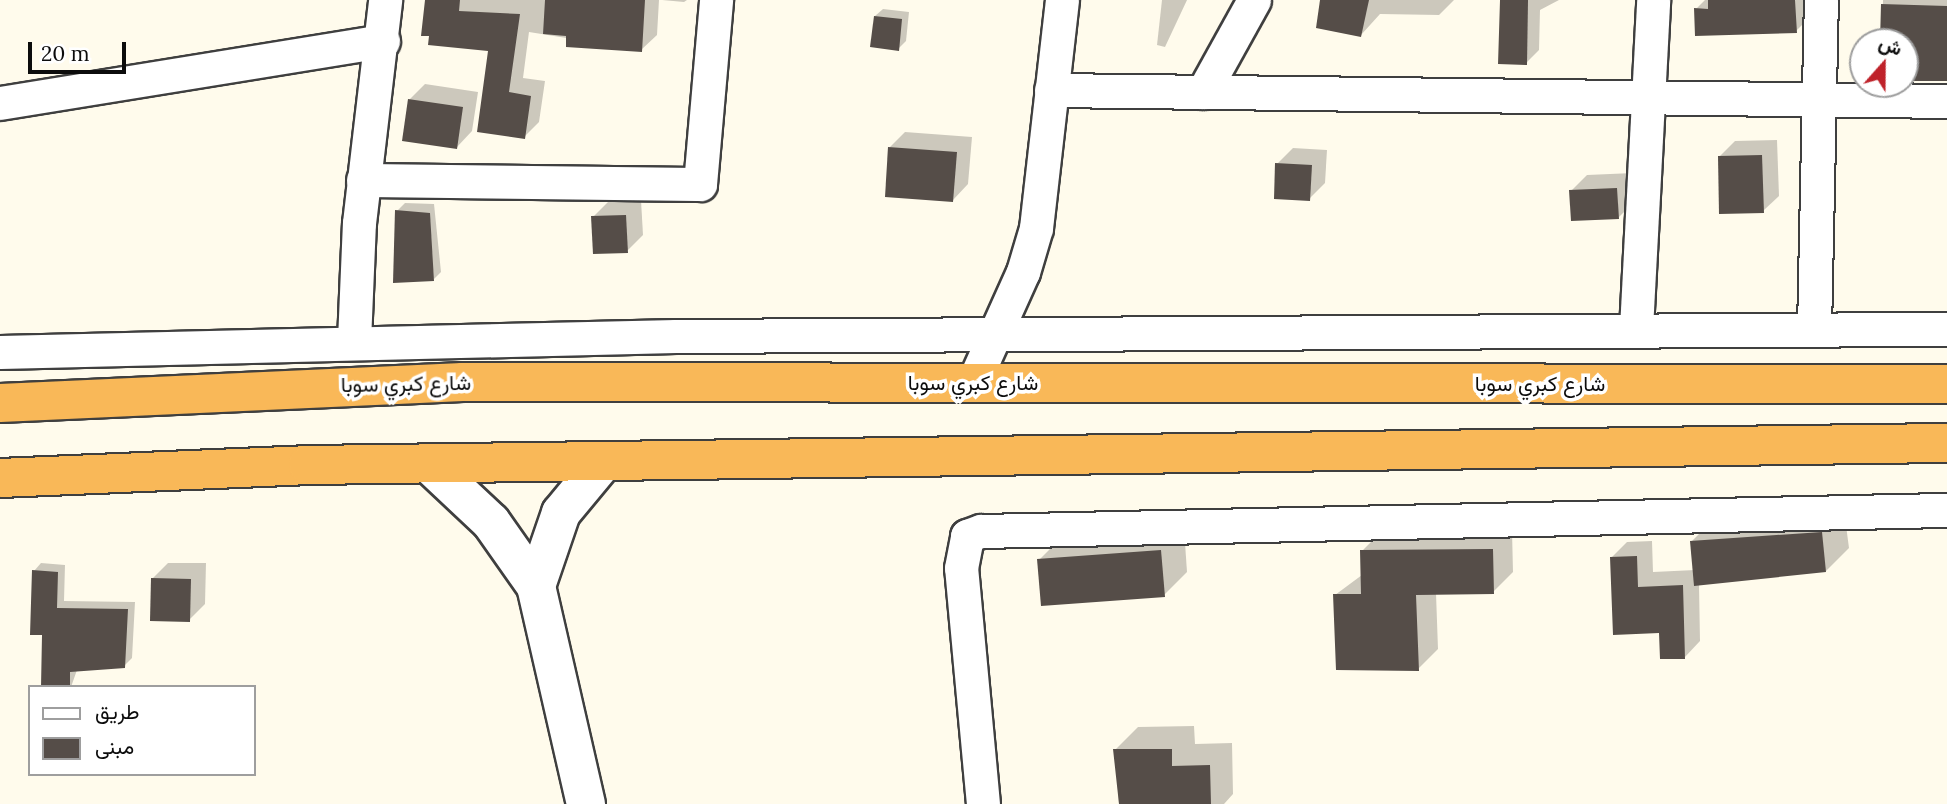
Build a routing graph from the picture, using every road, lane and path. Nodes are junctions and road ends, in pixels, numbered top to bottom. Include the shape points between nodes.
1 (385, 0) edge
2 (716, 0) edge
3 (1062, 0) edge
4 (1254, 0) edge
5 (1653, 0) edge
6 (1821, 0) edge
7 (383, 41) junction
8 (1051, 90) junction
9 (1203, 92) junction
10 (1650, 99) junction
11 (1816, 100) junction
12 (1947, 101) edge
13 (0, 103) edge
14 (363, 180) junction
15 (1636, 329) junction
16 (1947, 329) edge
17 (1814, 330) junction
18 (996, 335) junction
19 (354, 341) junction
20 (0, 352) edge
21 (973, 383) junction
22 (1947, 384) edge
23 (0, 403) edge
24 (1947, 443) edge
25 (604, 461) junction
26 (428, 463) junction
27 (0, 478) edge
28 (1947, 510) edge
29 (536, 586) junction
30 (586, 804) edge
31 (983, 804) edge

1 - 7 street
2 - 14 street via 700,184
3 - 8 street
4 - 9 street
5 - 10 street
6 - 11 street
7 - 13 street
7 - 14 street
8 - 9 street
8 - 18 street via 1036,228
9 - 10 street
10 - 11 street
10 - 15 street
11 - 12 street
11 - 17 street
14 - 19 street
15 - 17 street
15 - 18 street
16 - 17 street
18 - 19 street
18 - 21 street
19 - 20 street
21 - 22 highway, شارع كبري سوبا
21 - 23 highway, شارع كبري سوبا via 364,384
24 - 25 highway
25 - 26 highway
25 - 29 street via 561,513
26 - 27 highway
26 - 29 street via 503,536
28 - 31 street via 981,531 967,536 961,568
29 - 30 street

